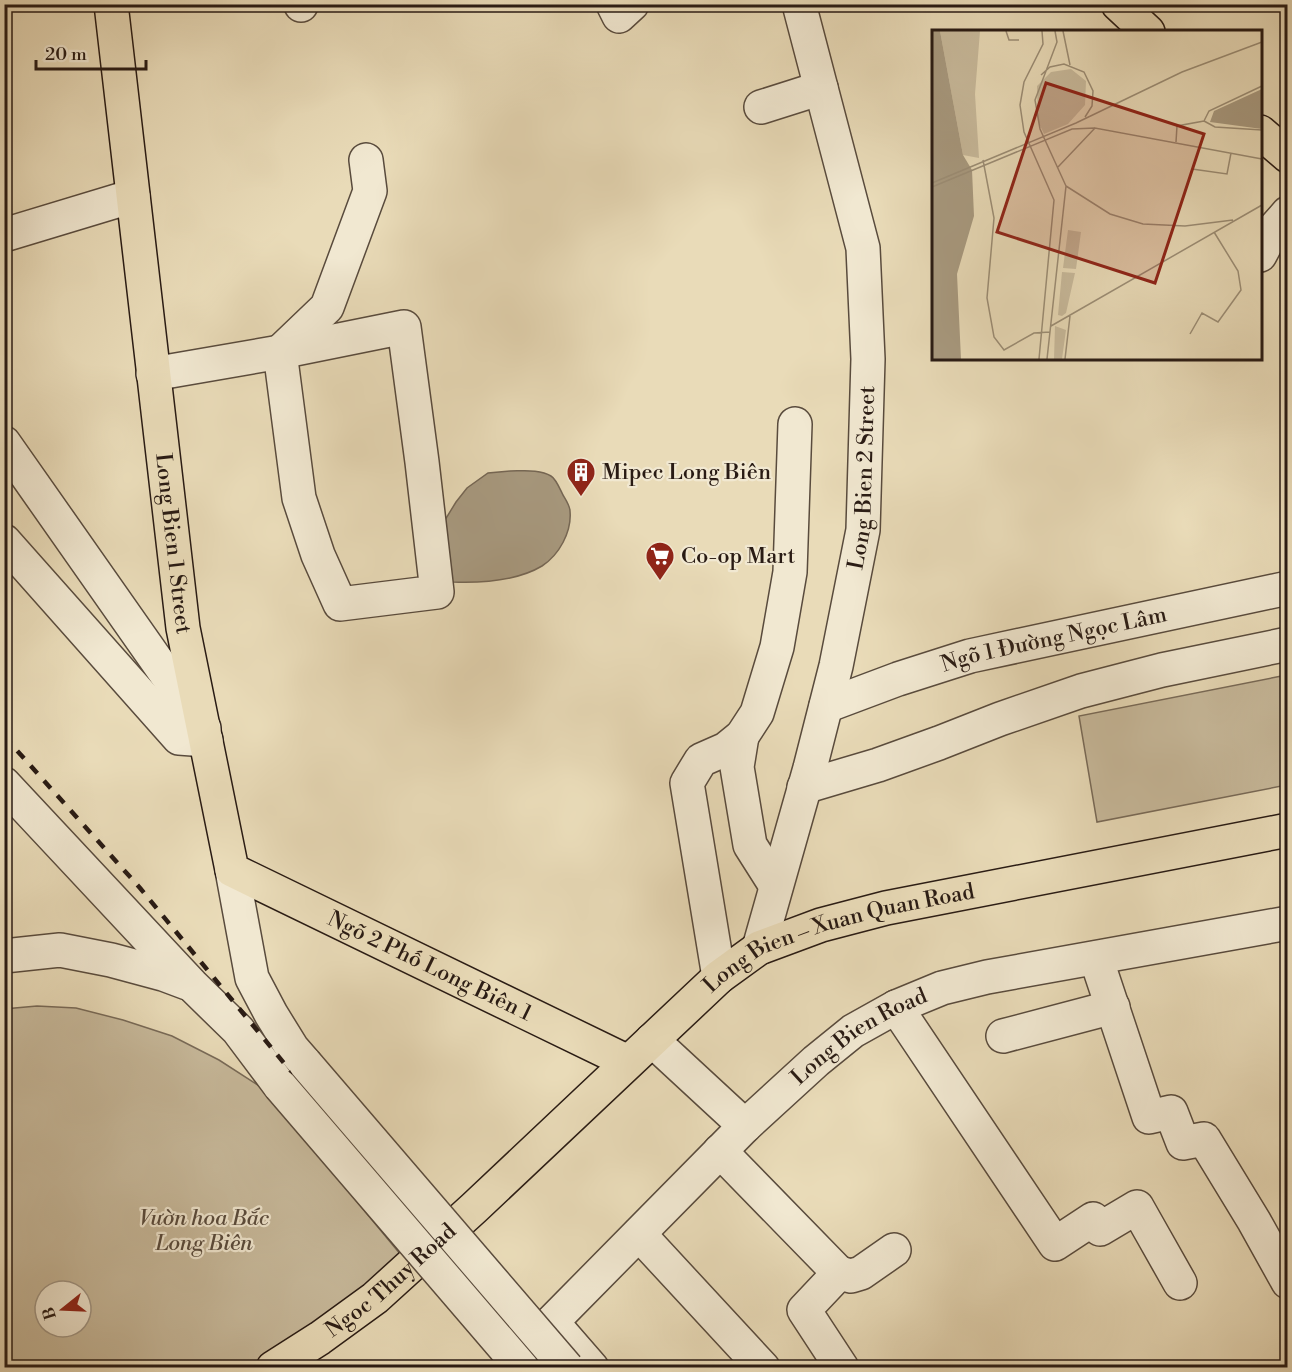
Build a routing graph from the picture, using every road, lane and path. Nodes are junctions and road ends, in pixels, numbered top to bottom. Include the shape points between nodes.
1 (111, 4) edge
2 (613, 4) edge
3 (632, 4) edge
4 (799, 4) edge
5 (1118, 4) edge
6 (1146, 30) edge
7 (821, 88) junction
8 (761, 106) dead end
9 (1262, 134) edge
10 (1287, 156) edge
11 (366, 160) dead end
12 (133, 196) junction
13 (1287, 213) edge
14 (4, 235) edge
15 (1262, 251) edge
16 (280, 352) junction
17 (153, 374) junction
18 (795, 424) dead end
19 (4, 443) edge
20 (4, 541) edge
21 (1287, 588) edge
22 (1287, 644) edge
23 (826, 706) junction
24 (205, 734) junction
25 (742, 736) junction
26 (4, 784) edge
27 (804, 787) junction
28 (1287, 830) edge
29 (232, 870) junction
30 (776, 886) junction
31 (1287, 923) edge
32 (759, 948) junction
33 (4, 956) edge
34 (1096, 958) junction
35 (719, 977) junction
36 (192, 985) junction
37 (896, 1007) junction
38 (1113, 1007) junction
39 (1003, 1036) dead end
40 (652, 1040) junction
41 (628, 1062) junction
42 (745, 1126) junction
43 (720, 1151) junction
44 (474, 1208) joint
45 (639, 1234) junction
46 (894, 1250) dead end
47 (839, 1273) junction
48 (1287, 1282) edge
49 (1180, 1283) dead end
50 (536, 1344) edge
51 (273, 1368) edge
52 (501, 1368) edge
53 (567, 1368) edge
54 (592, 1368) edge
55 (764, 1368) edge
56 (842, 1368) edge

1 - 12 main road, Long Bien 1 Street
2 - 3 street via 619,16
4 - 7 street, Long Bien 2 Street
5 - 6 main road
7 - 8 street
7 - 23 street, Long Bien 2 Street via 863,248 868,359 863,530
9 - 10 main road
11 - 16 street via 370,191 327,307
12 - 14 street
12 - 17 main road, Long Bien 1 Street
13 - 15 street
16 - 16 street via 299,498 340,604 437,592 404,327
16 - 17 street
17 - 24 main road, Long Bien 1 Street via 183,628
18 - 25 street via 790,572 777,647 757,713
19 - 24 street
20 - 24 street via 179,738
21 - 23 street, Ngõ 1 Đường Ngọc Lâm via 970,656
22 - 27 street via 1081,691 878,765
23 - 27 street, Long Bien 2 Street
24 - 29 main road, Long Bien 1 Street
25 - 30 street via 737,767 750,845
25 - 35 street via 726,749 701,760 687,783
26 - 36 street
27 - 30 street, Long Bien 2 Street
28 - 32 main road, Long Bien – Xuan Quan Road via 886,908 821,925
29 - 41 main road, Ngõ 2 Phố Long Biên 1
29 - 53 street, Long Bien 1 Street, bridge via 252,978 292,1048
30 - 32 street, Long Bien 2 Street
31 - 34 street, Long Bien Road
32 - 35 main road, Long Bien – Xuan Quan Road
33 - 36 street via 60,950 111,960
34 - 37 street, Long Bien Road via 942,988
34 - 38 street
35 - 40 main road, Long Bien – Xuan Quan Road
36 - 50 street, bridge via 238,1030 280,1086
37 - 42 street, Long Bien Road via 853,1031
37 - 49 street via 1055,1244 1093,1219 1100,1229 1137,1207
38 - 39 street
38 - 48 street via 1149,1117 1171,1112 1183,1143 1204,1139
40 - 41 main road, Long Bien – Xuan Quan Road
40 - 42 street
41 - 44 main road, Long Bien – Xuan Quan Road
42 - 43 street, Long Bien Road
43 - 45 street, Long Bien Road
43 - 47 street
44 - 51 main road, Ngoc Thuy Road via 375,1298
45 - 50 street, Long Bien Road
45 - 55 street
46 - 47 street via 861,1273
47 - 56 street via 804,1310
50 - 52 street
50 - 54 street

